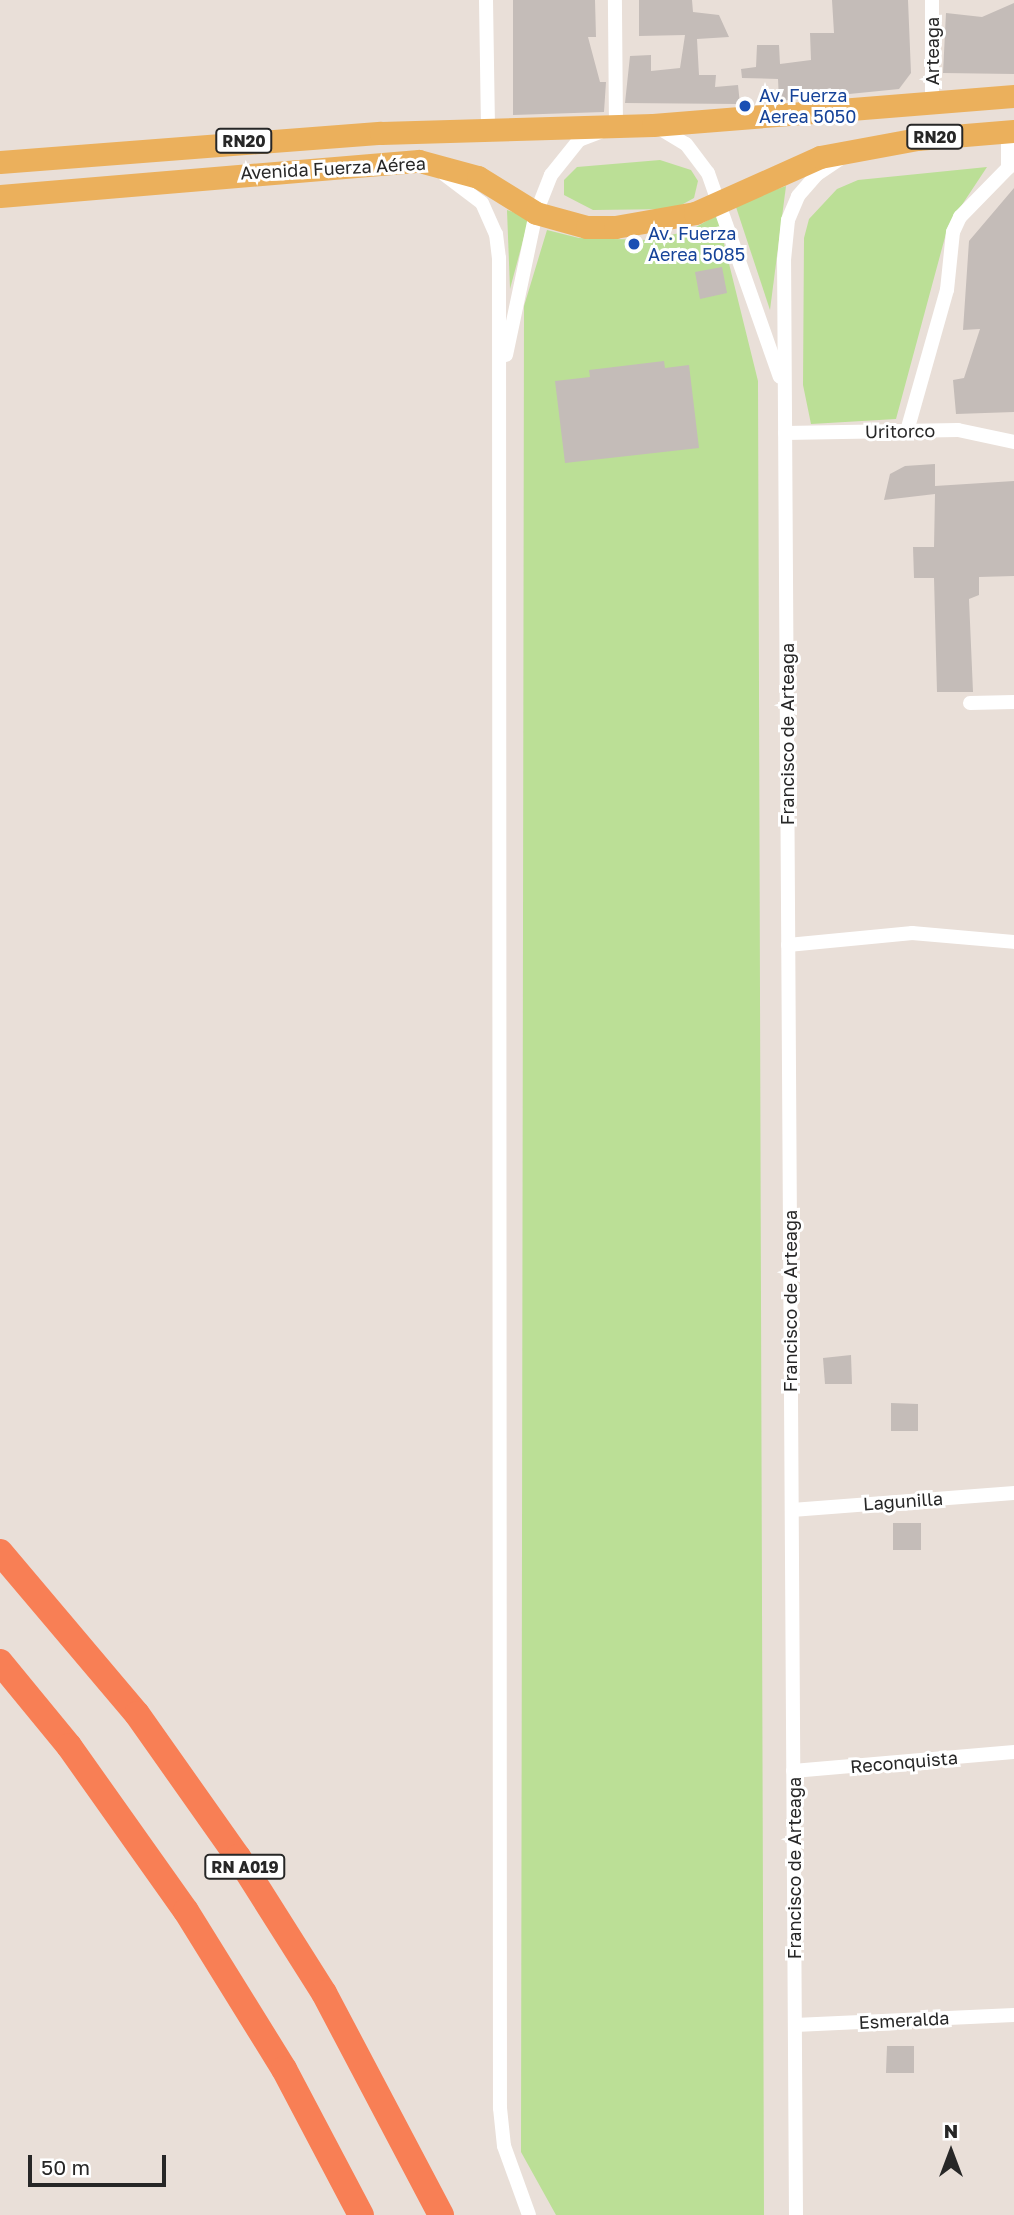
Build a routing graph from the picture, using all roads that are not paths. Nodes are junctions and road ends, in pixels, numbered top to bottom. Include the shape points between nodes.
1 (486, 0) edge
2 (615, 0) edge
3 (932, 0) edge
4 (1014, 96) edge
5 (932, 101) junction
6 (653, 125) junction
7 (616, 126) junction
8 (1011, 131) edge
9 (488, 133) junction
10 (857, 148) junction
11 (419, 161) junction
12 (0, 162) edge
13 (0, 196) edge
14 (720, 202) junction
15 (536, 213) junction
16 (501, 381) junction
17 (784, 388) junction
18 (906, 431) junction
19 (785, 433) junction
20 (1014, 442) edge
21 (1014, 702) edge
22 (970, 703) dead end
23 (1014, 942) edge
24 (788, 945) junction
25 (1014, 1493) edge
26 (792, 1510) junction
27 (0, 1552) edge
28 (0, 1662) edge
29 (1014, 1752) edge
30 (793, 1771) junction
31 (1014, 2015) edge
32 (795, 2025) junction
33 (360, 2215) edge
34 (441, 2215) edge
35 (529, 2215) edge
36 (796, 2215) edge

1 - 9 street
2 - 7 street
3 - 5 street, Arteaga
4 - 5 main road, Avenida Fuerza Aérea / RN20
5 - 6 main road, Avenida Fuerza Aérea / RN20
6 - 7 main road, Avenida Fuerza Aérea / RN20
6 - 14 street, Francisco de Arteaga via 694,152
7 - 9 main road, Avenida Fuerza Aérea / RN20
7 - 15 street via 591,133 568,149
8 - 10 main road, Avenida Fuerza Aérea / RN20
8 - 18 street via 1008,168 961,217 953,232 947,290
9 - 12 main road, Avenida Fuerza Aérea / RN20 via 286,138
10 - 14 main road, Avenida Fuerza Aérea / RN20 via 800,163
10 - 17 street, Francisco de Arteaga via 816,175 788,220
11 - 13 main road, Avenida Fuerza Aérea / RN20
11 - 15 main road, Avenida Fuerza Aérea / RN20 via 478,177
11 - 16 street via 471,192 491,217 499,258
14 - 15 main road, Avenida Fuerza Aérea / RN20 via 670,221 615,228 587,227
14 - 17 street, Francisco de Arteaga
15 - 16 street
16 - 35 street via 500,2108 504,2146
17 - 19 street, Francisco de Arteaga
18 - 19 street, Uritorco
18 - 20 street, Uritorco via 975,432
19 - 24 street, Francisco de Arteaga
21 - 22 street
23 - 24 street via 912,933
24 - 26 street, Francisco de Arteaga
25 - 26 street, Lagunilla
26 - 30 street, Francisco de Arteaga
27 - 34 highway, RN A019 via 137,1714 238,1857 324,1993
28 - 33 highway via 69,1746 186,1911 284,2069
29 - 30 street, Reconquista
30 - 32 street, Francisco de Arteaga
31 - 32 street, Esmeralda
32 - 36 street, Francisco de Arteaga

